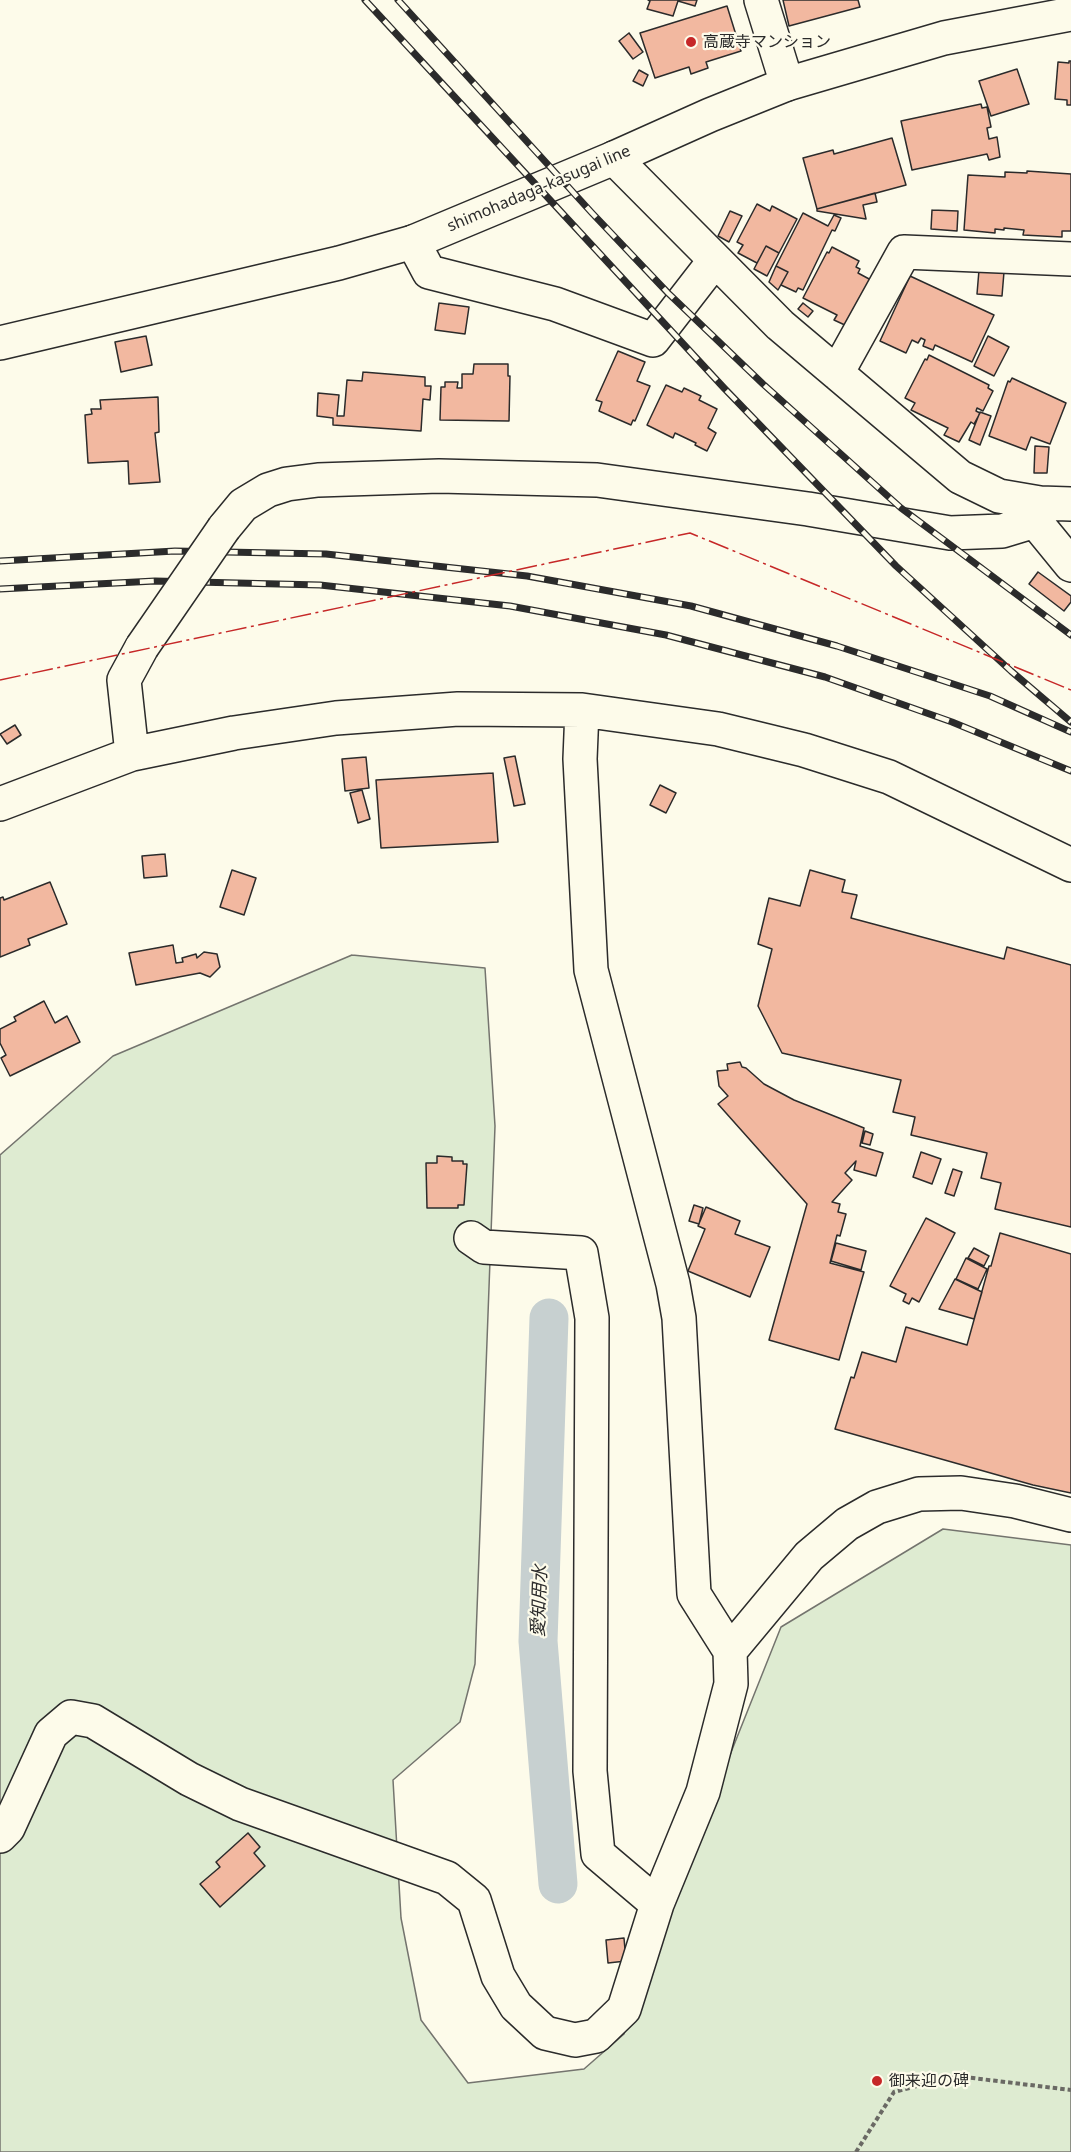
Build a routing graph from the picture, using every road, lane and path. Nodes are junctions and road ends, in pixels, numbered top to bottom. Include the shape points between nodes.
1 (761, 0) edge
2 (1071, 14) edge
3 (787, 84) junction
4 (614, 158) junction
5 (413, 242) junction
6 (1071, 259) edge
7 (715, 260) junction
8 (0, 344) edge
9 (837, 372) junction
10 (1049, 509) edge
11 (1071, 565) edge
12 (582, 710) junction
13 (132, 754) junction
14 (0, 804) edge
15 (1071, 865) edge
16 (471, 1238) dead end
17 (1071, 1515) edge
18 (730, 1651) junction
19 (0, 1836) edge
20 (657, 1904) junction
21 (1071, 2090) edge
22 (856, 2152) edge

1 - 3 street
2 - 3 street, shimohadaga-kasugai line via 944,38
3 - 4 street, shimohadaga-kasugai line
4 - 5 street, shimohadaga-kasugai line
4 - 7 street
5 - 7 street via 429,272 555,304 653,340
5 - 8 street, shimohadaga-kasugai line
6 - 9 street via 904,252
7 - 9 street via 780,325
9 - 10 street via 960,477 999,495
10 - 11 street
10 - 13 street, bridge via 1002,531 950,533 597,480 440,476 287,484 243,505 142,646 124,680
12 - 13 street via 458,709 336,718
12 - 15 street via 718,729 804,750 889,777
12 - 18 street via 580,759 591,969 679,1318 694,1594
13 - 14 street
16 - 20 street via 484,1247 580,1253 592,1318 590,1771 598,1854
17 - 18 street via 961,1492 920,1494 877,1507 847,1524 809,1556
18 - 20 street via 731,1684 703,1792
19 - 20 street via 8,1828 51,1734 70,1717 93,1721 189,1779 240,1804 447,1878 474,1900 498,1976 516,2006 545,2033 575,2040 596,2037 624,2009
21 - 22 path via 957,2076 894,2092

